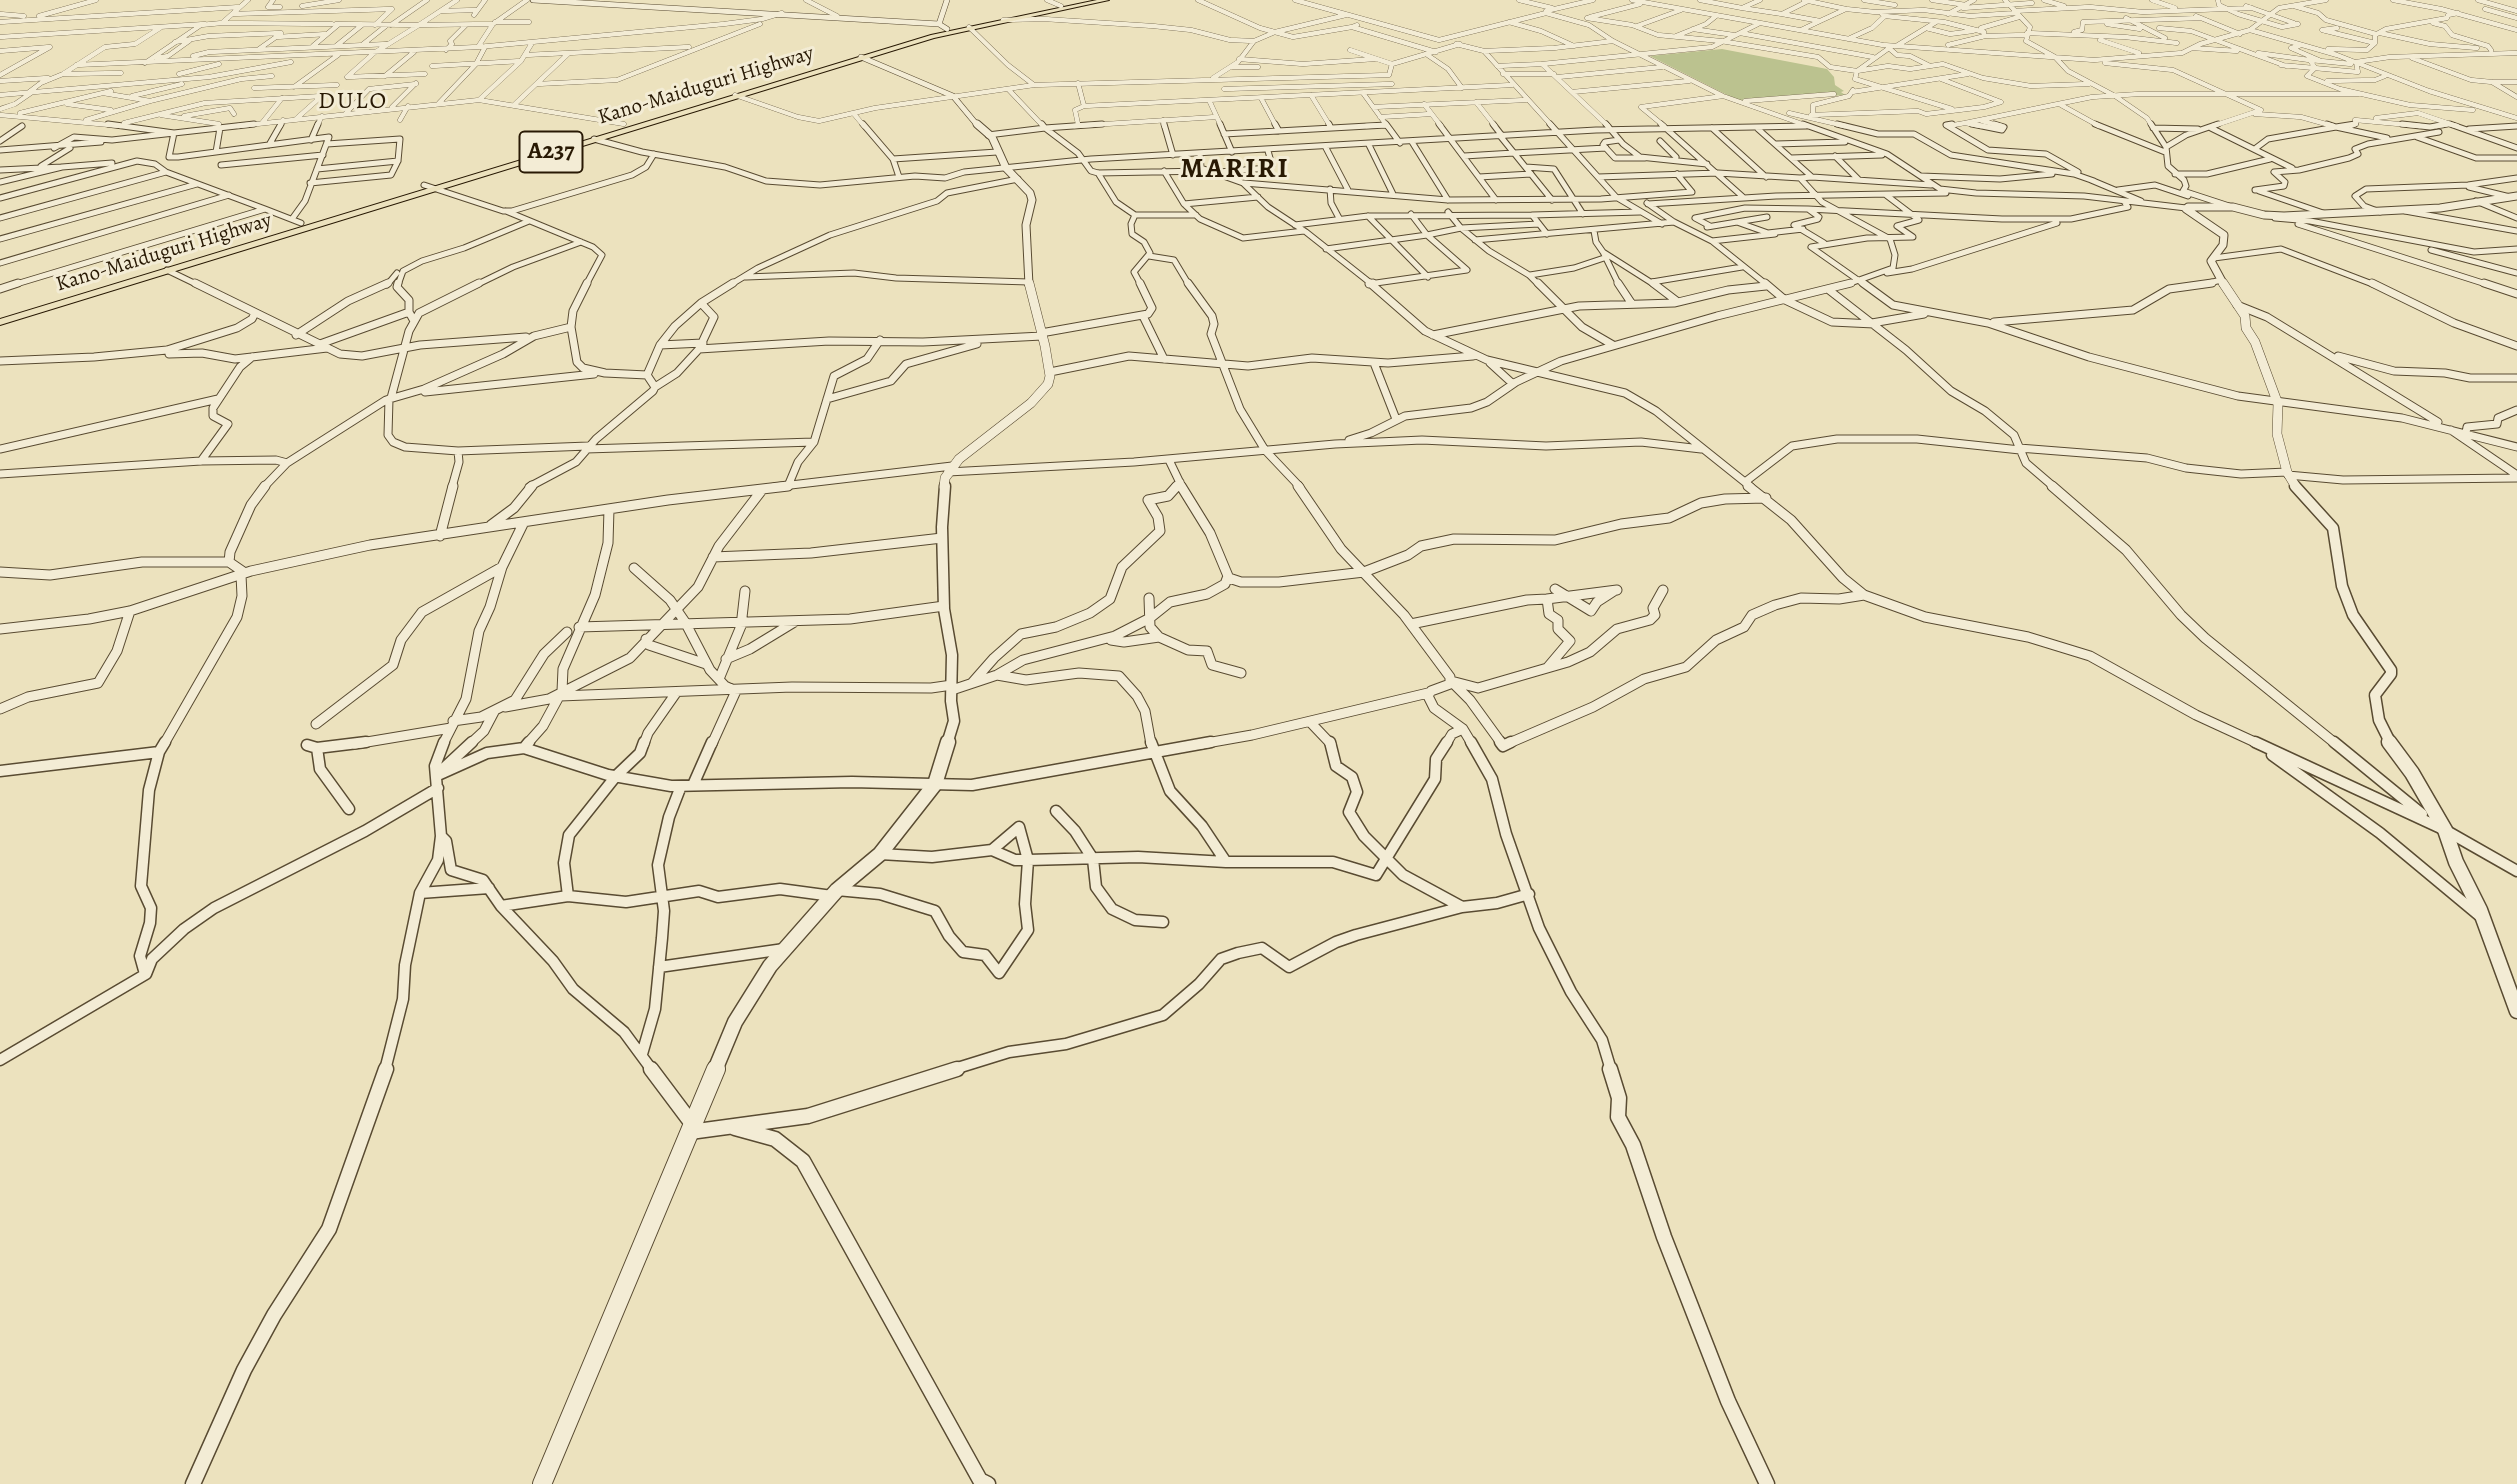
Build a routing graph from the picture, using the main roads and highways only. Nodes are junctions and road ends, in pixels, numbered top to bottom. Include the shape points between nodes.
1 (1091, 0) edge
2 (1106, 0) edge
3 (429, 187) junction
4 (0, 317) edge
5 (0, 322) edge

1 - 3 highway, Kano-Maiduguri Highway / A237 via 943,27
2 - 3 highway, Kano-Maiduguri Highway / A237 via 969,27
3 - 4 highway, Kano-Maiduguri Highway / A237 via 297,221
3 - 5 highway, Kano-Maiduguri Highway / A237

